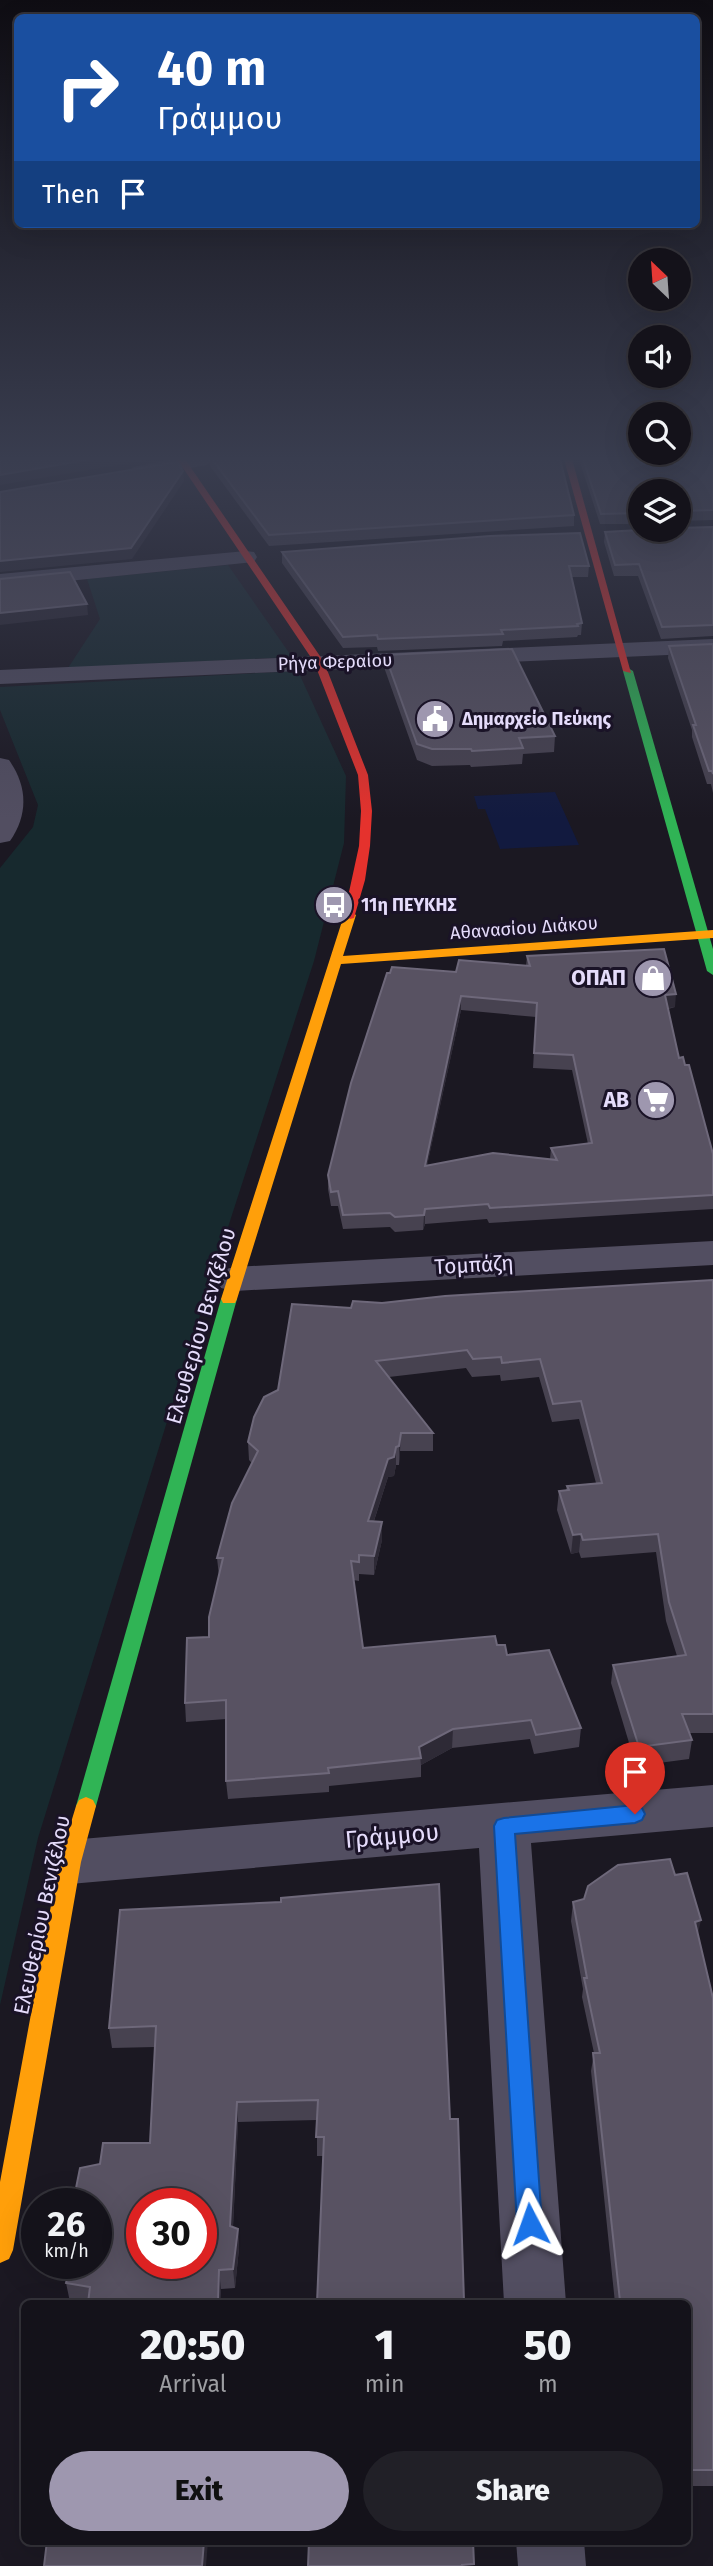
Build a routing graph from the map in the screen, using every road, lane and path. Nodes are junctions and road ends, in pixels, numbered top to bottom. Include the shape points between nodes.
1 (23, 579) edge
2 (261, 579) edge
3 (607, 579) edge
4 (0, 581) edge
5 (713, 646) edge
6 (621, 649) junction
7 (318, 662) junction
8 (0, 677) edge
9 (0, 766) edge
10 (0, 835) edge
11 (708, 934) edge
12 (338, 960) junction
13 (713, 971) edge
14 (713, 1253) edge
15 (235, 1279) junction
16 (713, 1807) edge
17 (504, 1826) junction
18 (70, 1863) junction
19 (0, 2250) edge
20 (535, 2300) edge
21 (550, 2545) edge
22 (552, 2566) edge

1 - 4 street
2 - 7 street, Ελευθερίου Βενιζέλου
3 - 6 street
5 - 6 street, Ρήγα Φεραίου
6 - 7 street, Ρήγα Φεραίου
6 - 11 street
7 - 8 street, Ρήγα Φεραίου
7 - 12 street, Ελευθερίου Βενιζέλου via 366,793 365,858
9 - 10 street via 13,800
11 - 12 street, Αθανασίου Διάκου
11 - 13 street
12 - 15 street, Ελευθερίου Βενιζέλου
14 - 15 street, Τομπάζη
15 - 18 street, Ελευθερίου Βενιζέλου
16 - 17 street, Γράμμου
17 - 18 street, Γράμμου
17 - 20 street
18 - 19 street, Ελευθερίου Βενιζέλου
21 - 22 street

